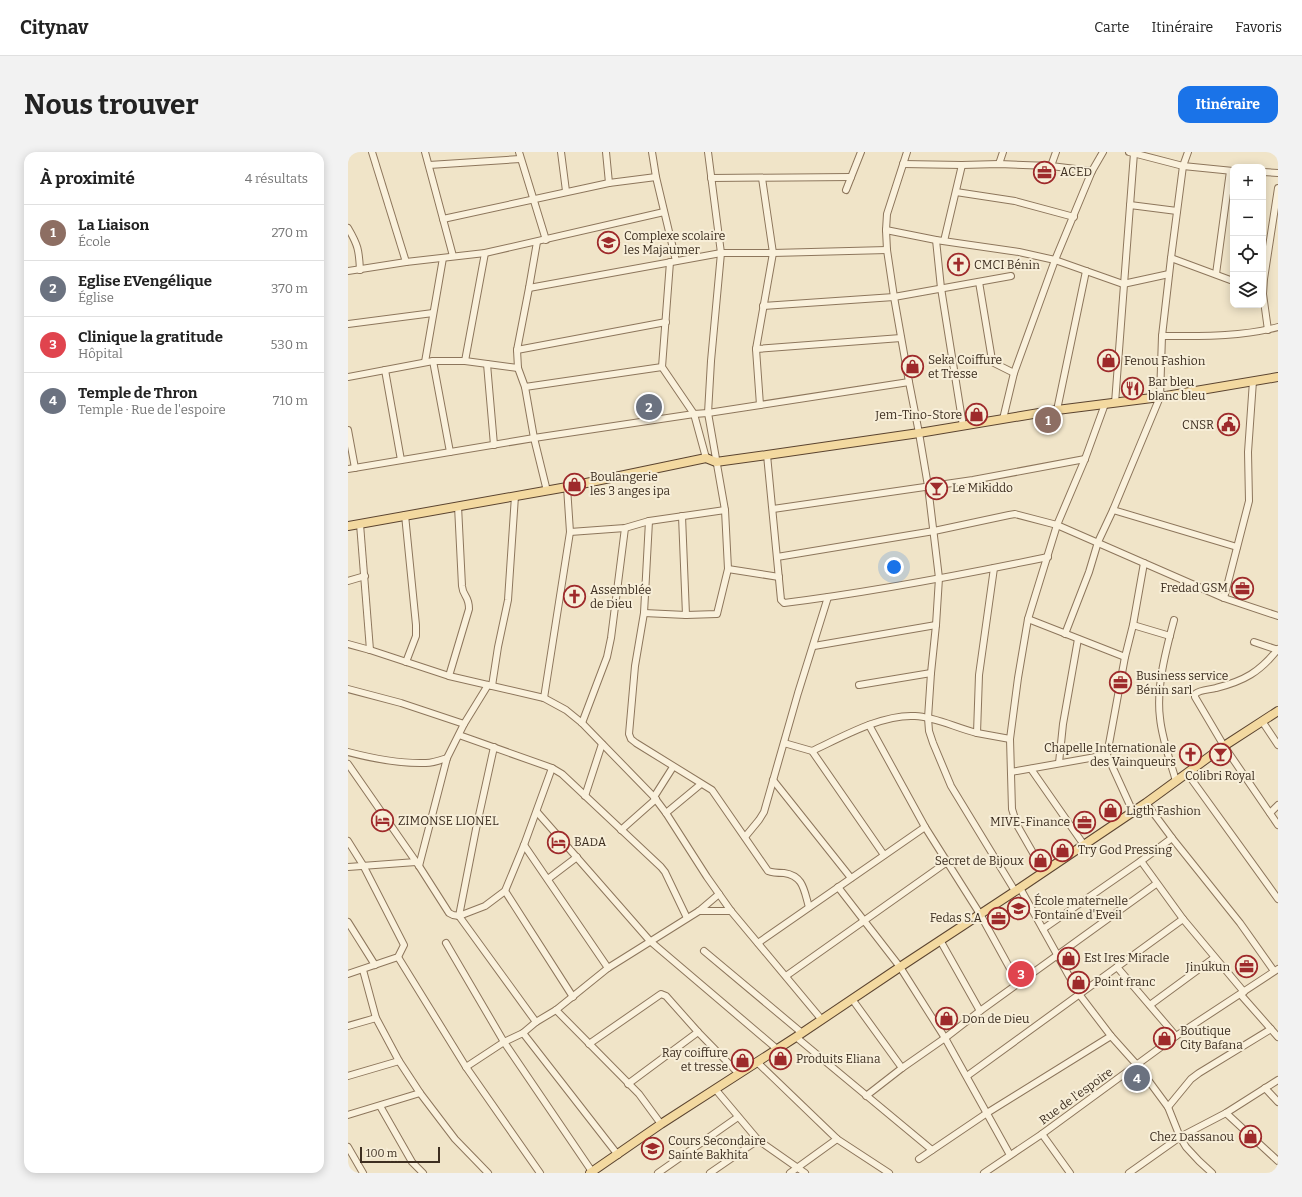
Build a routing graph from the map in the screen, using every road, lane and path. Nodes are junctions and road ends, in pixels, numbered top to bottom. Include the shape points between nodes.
1 (372, 152) edge
2 (425, 152) edge
3 (561, 152) edge
4 (606, 152) edge
5 (652, 152) edge
6 (708, 152) edge
7 (861, 152) edge
8 (907, 152) edge
9 (1003, 152) edge
10 (1056, 152) edge
11 (1103, 152) edge
12 (1188, 152) edge
13 (1131, 153) edge
14 (519, 155) edge
15 (903, 164) junction
16 (999, 164) junction
17 (429, 165) junction
18 (962, 166) junction
19 (1051, 166) junction
20 (1183, 166) junction
21 (1092, 171) junction
22 (1230, 171) edge
23 (1266, 172) edge
24 (1278, 173) edge
25 (656, 177) junction
26 (711, 178) junction
27 (762, 178) junction
28 (851, 178) junction
29 (1230, 178) edge
30 (609, 182) junction
31 (1278, 188) edge
32 (846, 190) dead end
33 (566, 191) junction
34 (956, 192) junction
35 (533, 200) junction
36 (1130, 205) junction
37 (1177, 211) junction
38 (664, 212) junction
39 (1074, 217) junction
40 (443, 219) junction
41 (348, 228) edge
42 (886, 230) junction
43 (546, 240) junction
44 (936, 240) junction
45 (944, 241) junction
46 (537, 242) junction
47 (887, 250) junction
48 (485, 253) junction
49 (721, 253) junction
50 (773, 253) junction
51 (453, 256) junction
52 (442, 258) junction
53 (1171, 258) junction
54 (1055, 260) junction
55 (406, 262) junction
56 (673, 262) junction
57 (360, 270) junction
58 (348, 271) edge
59 (1086, 271) junction
60 (1265, 272) edge
61 (1169, 274) junction
62 (1216, 274) junction
63 (1011, 276) dead end
64 (1230, 280) edge
65 (978, 282) junction
66 (1123, 284) junction
67 (529, 288) junction
68 (941, 288) junction
69 (894, 297) junction
70 (763, 306) junction
71 (1265, 308) edge
72 (433, 314) junction
73 (666, 322) junction
74 (348, 324) edge
75 (1278, 327) edge
76 (1268, 330) junction
77 (1162, 336) junction
78 (901, 338) junction
79 (756, 349) junction
80 (517, 350) junction
81 (433, 361) junction
82 (465, 361) junction
83 (425, 362) junction
84 (487, 364) junction
85 (662, 367) junction
86 (518, 368) junction
87 (386, 370) junction
88 (1014, 374) junction
89 (348, 377) edge
90 (1278, 377) edge
91 (909, 382) junction
92 (1252, 382) junction
93 (524, 387) junction
94 (1160, 397) junction
95 (1115, 403) junction
96 (760, 404) junction
97 (1105, 404) junction
98 (1057, 410) junction
99 (708, 413) junction
100 (694, 414) junction
101 (1003, 419) junction
102 (963, 426) junction
103 (348, 430) edge
104 (919, 433) junction
105 (534, 438) junction
106 (494, 445) junction
107 (450, 452) junction
108 (767, 455) junction
109 (706, 458) junction
110 (1085, 459) junction
111 (401, 460) junction
112 (716, 462) junction
113 (351, 469) edge
114 (928, 486) junction
115 (566, 487) junction
116 (547, 491) junction
117 (515, 496) junction
118 (458, 506) junction
119 (772, 509) junction
120 (725, 510) junction
121 (1113, 510) junction
122 (405, 515) junction
123 (682, 516) junction
124 (649, 521) junction
125 (360, 524) junction
126 (1057, 525) junction
127 (348, 526) edge
128 (626, 528) junction
129 (934, 531) junction
130 (570, 532) junction
131 (1098, 542) junction
132 (1237, 547) junction
133 (777, 557) junction
134 (1048, 557) junction
135 (1144, 563) junction
136 (994, 568) junction
137 (728, 569) junction
138 (365, 576) junction
139 (779, 577) junction
140 (939, 578) junction
141 (348, 580) edge
142 (828, 597) junction
143 (1224, 598) junction
144 (644, 613) junction
145 (686, 615) junction
146 (1278, 616) edge
147 (1028, 619) junction
148 (1174, 620) dead end
149 (936, 625) junction
150 (1133, 625) junction
151 (1065, 634) junction
152 (1170, 636) junction
153 (1078, 639) junction
154 (1254, 642) dead end
155 (348, 644) edge
156 (814, 646) junction
157 (1278, 649) edge
158 (370, 650) junction
159 (1125, 657) junction
160 (406, 662) junction
161 (931, 673) junction
162 (449, 676) junction
163 (859, 685) dead end
164 (490, 686) junction
165 (348, 689) edge
166 (544, 698) junction
167 (1278, 711) edge
168 (928, 718) junction
169 (1262, 722) junction
170 (582, 723) junction
171 (464, 724) junction
172 (869, 725) junction
173 (977, 733) junction
174 (459, 735) junction
175 (1010, 739) junction
176 (784, 743) junction
177 (602, 744) junction
178 (1278, 744) edge
179 (494, 746) junction
180 (1224, 746) junction
181 (812, 751) junction
182 (348, 752) edge
183 (1107, 755) junction
184 (448, 758) junction
185 (1059, 763) junction
186 (348, 764) edge
187 (673, 767) junction
188 (552, 768) junction
189 (1031, 769) junction
190 (1011, 772) junction
191 (1187, 773) junction
192 (773, 780) junction
193 (1176, 780) junction
194 (701, 784) junction
195 (585, 796) junction
196 (655, 798) junction
197 (1146, 803) junction
198 (1278, 805) edge
199 (537, 812) junction
200 (1133, 812) junction
201 (1270, 812) junction
202 (666, 813) junction
203 (1278, 825) edge
204 (926, 827) junction
205 (621, 830) junction
206 (745, 837) junction
207 (1172, 838) junction
208 (348, 841) edge
209 (524, 845) junction
210 (1084, 845) junction
211 (884, 855) junction
212 (577, 857) junction
213 (1141, 861) junction
214 (947, 862) junction
215 (417, 864) junction
216 (363, 865) junction
217 (348, 867) edge
218 (1044, 872) junction
219 (851, 878) junction
220 (548, 879) junction
221 (1156, 884) junction
222 (838, 887) junction
223 (1018, 890) junction
224 (505, 891) junction
225 (719, 894) junction
226 (1278, 899) edge
227 (809, 907) junction
228 (699, 911) junction
229 (731, 911) junction
230 (980, 914) junction
231 (459, 916) junction
232 (687, 918) junction
233 (1183, 919) junction
234 (864, 920) junction
235 (348, 922) edge
236 (1043, 929) junction
237 (940, 940) junction
238 (650, 941) junction
239 (446, 943) dead end
240 (758, 943) junction
241 (704, 951) dead end
242 (1058, 954) junction
243 (398, 957) junction
244 (1214, 958) junction
245 (375, 965) junction
246 (900, 967) junction
247 (1117, 967) junction
248 (608, 968) junction
249 (1277, 969) edge
250 (363, 970) junction
251 (348, 974) edge
252 (786, 976) junction
253 (1018, 983) junction
254 (1242, 993) junction
255 (1079, 994) junction
256 (572, 996) junction
257 (852, 999) junction
258 (1150, 1005) junction
259 (556, 1010) junction
260 (980, 1011) junction
261 (376, 1018) junction
262 (822, 1020) junction
263 (536, 1022) junction
264 (348, 1026) edge
265 (1271, 1029) junction
266 (698, 1032) junction
267 (523, 1033) junction
268 (799, 1035) junction
269 (1111, 1036) junction
270 (1176, 1036) junction
271 (1278, 1036) edge
272 (945, 1038) junction
273 (504, 1042) junction
274 (589, 1044) junction
275 (777, 1049) junction
276 (399, 1061) junction
277 (757, 1062) junction
278 (1137, 1065) junction
279 (466, 1067) junction
280 (902, 1068) junction
281 (739, 1074) junction
282 (348, 1076) edge
283 (967, 1076) junction
284 (1278, 1080) edge
285 (628, 1084) junction
286 (1266, 1088) junction
287 (716, 1090) junction
288 (420, 1093) junction
289 (866, 1096) junction
290 (1278, 1102) edge
291 (380, 1106) junction
292 (1168, 1106) junction
293 (987, 1113) junction
294 (1226, 1113) junction
295 (348, 1115) edge
296 (738, 1117) junction
297 (662, 1124) junction
298 (1042, 1134) junction
299 (1180, 1137) junction
300 (837, 1139) junction
301 (758, 1140) junction
302 (348, 1148) edge
303 (932, 1150) junction
304 (618, 1155) junction
305 (1010, 1155) junction
306 (919, 1159) dead end
307 (1278, 1161) edge
308 (797, 1168) junction
309 (1069, 1171) edge
310 (592, 1172) edge
311 (661, 1172) edge
312 (363, 1173) edge
313 (423, 1173) edge
314 (488, 1173) edge
315 (540, 1173) edge
316 (710, 1173) edge
317 (790, 1173) edge
318 (805, 1173) edge
319 (889, 1173) edge
320 (984, 1173) edge
321 (1061, 1173) edge
322 (1130, 1173) edge
323 (1212, 1173) edge

1 - 55 street
2 - 17 street
3 - 33 street
4 - 30 street
5 - 25 street
6 - 26 street
7 - 28 street
8 - 15 street
9 - 16 street
10 - 19 street
11 - 21 street
12 - 20 street
13 - 20 street
13 - 36 street
14 - 17 street
14 - 35 street
15 - 18 street
15 - 42 street via 888,214
16 - 18 street
16 - 19 street
17 - 40 street
18 - 34 street
19 - 21 street
20 - 22 street
20 - 37 street
21 - 39 street
23 - 24 street
25 - 30 street
25 - 38 street
26 - 27 street
26 - 49 street
27 - 28 street
27 - 50 street
28 - 32 street
29 - 62 street
30 - 33 street
31 - 60 street
33 - 35 street
34 - 39 street via 1020,202
34 - 45 street
35 - 40 street
35 - 43 street
36 - 37 street
36 - 66 street
37 - 53 street
38 - 43 street
38 - 56 street
39 - 54 street
40 - 51 street
41 - 57 street via 359,252
42 - 44 street
42 - 47 street
43 - 46 street
44 - 45 street
44 - 68 street
45 - 54 street
46 - 48 street
46 - 67 street
47 - 50 street
47 - 69 street
48 - 51 street
48 - 82 street
49 - 50 street
49 - 56 street
49 - 99 street
50 - 70 street
51 - 52 street
52 - 55 street
52 - 72 street
53 - 61 street
53 - 62 street
54 - 59 street
54 - 88 street
55 - 57 street
56 - 67 street
56 - 73 street
57 - 58 street
59 - 66 street
59 - 98 street
61 - 66 street
61 - 77 street
62 - 64 street
63 - 65 street
65 - 68 street
65 - 88 street via 992,360
66 - 95 street
67 - 80 street
68 - 69 street
68 - 102 street
69 - 70 street
69 - 78 street
70 - 79 street
71 - 76 street
72 - 74 street
72 - 83 street
73 - 80 street
73 - 85 street
75 - 76 street
76 - 77 street via 1224,335
77 - 94 street
78 - 79 street
78 - 91 street
79 - 96 street
80 - 86 street
81 - 82 street
81 - 83 street
81 - 107 street
82 - 84 street
83 - 87 street
84 - 86 street
84 - 106 street
85 - 93 street
85 - 100 street
86 - 93 street
87 - 89 street
87 - 111 street
88 - 101 street
90 - 92 main road
91 - 96 street
91 - 104 street
92 - 94 main road
92 - 132 street via 1248,452 1249,500
93 - 105 street
94 - 95 main road
94 - 121 street
95 - 97 main road
96 - 99 street
97 - 98 main road
97 - 110 street
98 - 101 main road
99 - 100 street
99 - 112 street
100 - 105 street
100 - 109 street
101 - 102 main road
102 - 104 main road
103 - 113 street
104 - 108 main road
104 - 114 street
105 - 106 street
105 - 116 street
106 - 107 street
107 - 111 street
108 - 112 main road
108 - 119 street
109 - 112 main road
109 - 115 main road
110 - 114 street
110 - 126 street
111 - 113 street
112 - 120 street
114 - 119 street
114 - 129 street
115 - 116 main road
115 - 130 street
116 - 117 main road
117 - 118 main road
117 - 164 street via 508,600
118 - 122 main road
118 - 162 street via 462,590 469,602 469,610
119 - 133 street
120 - 123 street
120 - 137 street
121 - 131 street
121 - 132 street
122 - 125 main road
122 - 160 street via 416,625 416,636
123 - 124 street
123 - 145 street
124 - 128 street
124 - 144 street
125 - 127 main road
125 - 138 street
126 - 129 street via 1012,514
126 - 131 street
126 - 134 street
128 - 130 street
128 - 170 street via 611,638
129 - 133 street
129 - 140 street
130 - 166 street
131 - 135 street
131 - 151 street
132 - 143 street
133 - 139 street
134 - 136 street
134 - 147 street
135 - 143 street
135 - 150 street
136 - 140 street
136 - 173 street via 979,675
137 - 139 street
137 - 145 street via 717,614
138 - 141 street
138 - 158 street
139 - 142 street via 781,600 784,602
140 - 142 street
140 - 149 street
142 - 156 street
143 - 146 street
144 - 145 street
144 - 187 street via 635,666 629,734 636,743
147 - 151 street
147 - 175 street
148 - 152 street
149 - 156 street
149 - 161 street
150 - 152 street
150 - 159 street
151 - 153 street
152 - 193 street via 1161,681 1159,711
153 - 159 street
153 - 185 street
154 - 157 street
155 - 158 street
156 - 176 street
157 - 180 street via 1260,669 1238,682 1195,694
158 - 160 street
159 - 183 street
160 - 162 street
161 - 163 street
161 - 168 street
162 - 164 street
164 - 166 street
164 - 171 street
165 - 171 street
166 - 170 street via 566,710
167 - 169 main road
168 - 172 street via 891,718
168 - 173 street
168 - 223 street via 933,743 951,786
169 - 178 street
169 - 180 main road
170 - 177 street
171 - 174 street
172 - 181 street
172 - 204 street
173 - 175 street
174 - 179 street
174 - 184 street
175 - 190 street
176 - 181 street
176 - 192 street
177 - 195 street
177 - 196 street
179 - 188 street
179 - 231 street
180 - 191 main road
180 - 201 street
181 - 211 street
182 - 184 street via 426,763
183 - 185 street
183 - 200 street
184 - 215 street
185 - 189 street
186 - 215 street
187 - 194 street
187 - 196 street
188 - 195 street
188 - 199 street
189 - 190 street
189 - 210 street
190 - 218 street via 1014,817
191 - 193 main road
191 - 226 street
192 - 206 street via 762,817
192 - 219 street
193 - 197 main road
194 - 202 street
194 - 206 street via 712,790
195 - 205 street
196 - 202 street
196 - 205 street
197 - 200 main road
197 - 207 street
198 - 201 street
199 - 209 street
199 - 212 street
200 - 210 main road
201 - 203 street
202 - 225 street
204 - 211 street
204 - 214 street
205 - 232 street via 665,872
206 - 227 street via 768,871 798,878
207 - 213 street
207 - 249 street
208 - 216 street
209 - 220 street
209 - 224 street
210 - 218 main road
211 - 219 street
212 - 220 street
212 - 238 street
213 - 221 street
213 - 236 street
214 - 230 street
214 - 234 street
215 - 216 street
215 - 231 street via 449,913
216 - 217 street
216 - 243 street via 404,943
218 - 223 main road
219 - 222 street
220 - 248 street
221 - 233 street
221 - 242 street
222 - 227 street
222 - 234 street
223 - 230 main road
223 - 236 street
224 - 231 street via 485,906
224 - 256 street
225 - 228 street
225 - 229 street
227 - 240 street
228 - 229 street
228 - 232 street
229 - 240 street
230 - 237 main road
230 - 253 street
231 - 263 street
232 - 238 street
233 - 244 street
233 - 247 street
234 - 246 street
234 - 252 street
235 - 245 street
236 - 242 street
237 - 246 main road
237 - 260 street
238 - 248 street
238 - 275 street
239 - 273 street
240 - 252 street
241 - 268 street
242 - 253 street
242 - 255 street
243 - 245 street
243 - 279 street
244 - 254 street
244 - 258 street
245 - 250 street
246 - 257 main road
246 - 272 street
247 - 255 street
247 - 258 street
248 - 256 street
249 - 254 street, Rue de l'espoire
250 - 251 street
250 - 261 street
252 - 262 street
253 - 260 street
254 - 265 street
254 - 270 street, Rue de l'espoire
255 - 269 street
255 - 283 street
256 - 259 street
257 - 262 main road
257 - 280 street
258 - 270 street
259 - 263 street
259 - 274 street
260 - 272 street
261 - 264 street
261 - 276 street
262 - 268 main road
263 - 267 street
265 - 271 street
265 - 292 street via 1199,1073
266 - 274 street via 666,996 660,994
266 - 281 street
266 - 285 street
267 - 273 street
267 - 304 street
268 - 275 main road
268 - 289 street
269 - 278 street
269 - 293 street
270 - 278 street, Rue de l'espoire
272 - 280 street
272 - 283 street
273 - 279 street
273 - 310 street
274 - 285 street
275 - 277 main road
276 - 282 street
276 - 288 street
277 - 281 main road
277 - 300 street
278 - 292 street
278 - 298 street, Rue de l'espoire
279 - 315 street
280 - 289 street
281 - 287 main road
283 - 293 street
284 - 286 street
285 - 297 street
286 - 290 street
286 - 294 street
287 - 296 street
287 - 297 main road
288 - 291 street
288 - 314 street via 455,1139
289 - 303 street
291 - 295 street
291 - 313 street via 412,1162
292 - 299 street
293 - 303 street
293 - 305 street
294 - 299 street
294 - 307 street
296 - 301 street
296 - 311 street
297 - 304 main road
298 - 305 street, Rue de l'espoire
298 - 309 street
299 - 322 street
299 - 323 street via 1186,1147
300 - 308 street
300 - 319 street
301 - 308 street
301 - 316 street
302 - 312 street
303 - 306 street
304 - 310 main road
305 - 320 street, Rue de l'espoire
308 - 317 street
308 - 318 street
309 - 321 street

